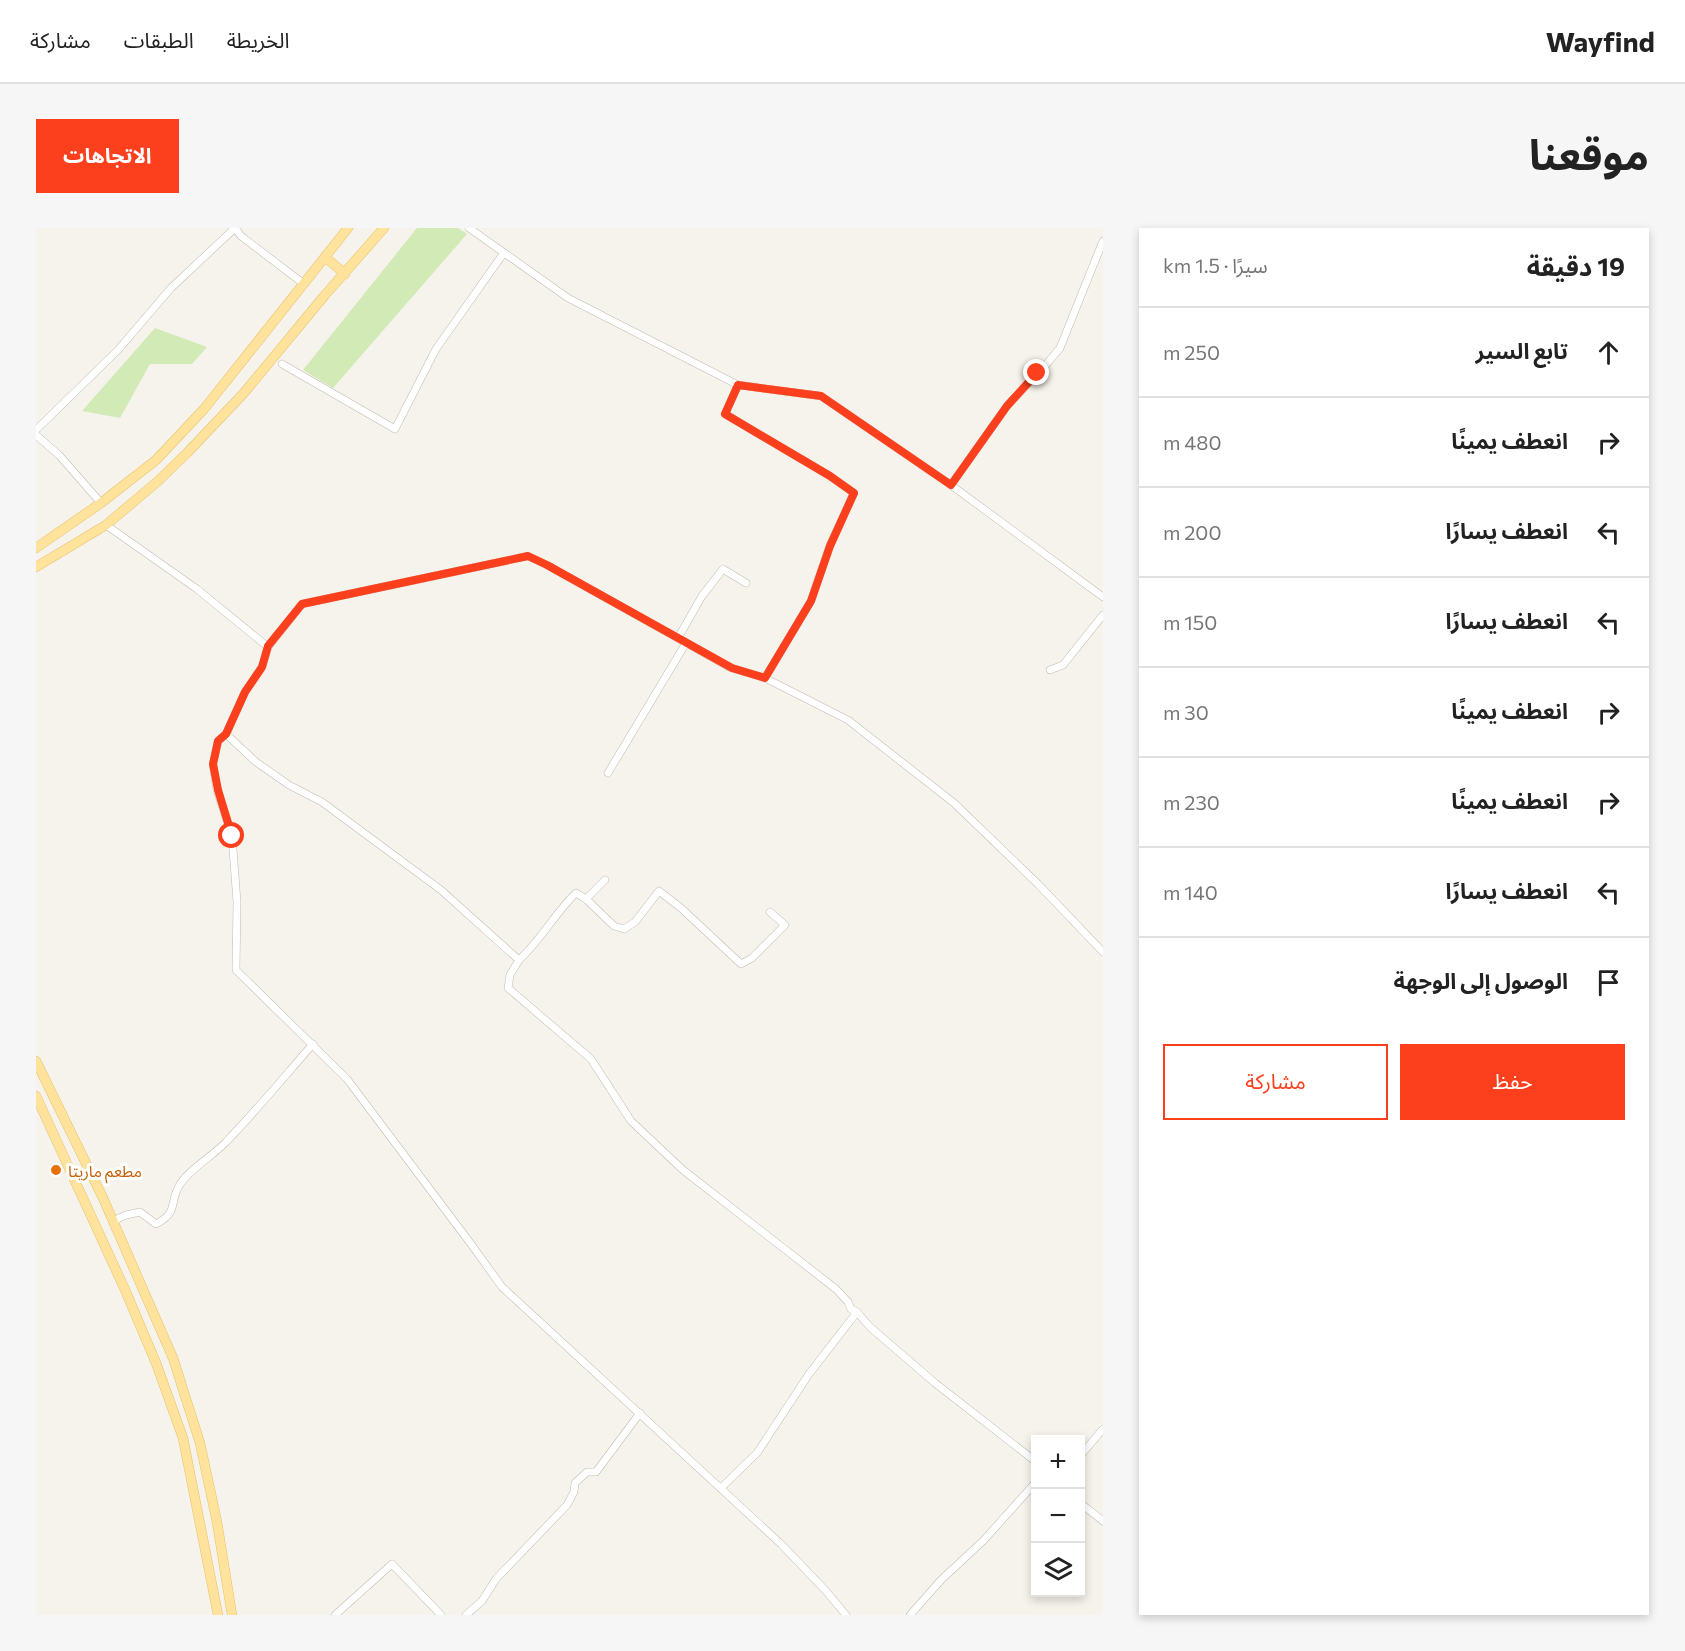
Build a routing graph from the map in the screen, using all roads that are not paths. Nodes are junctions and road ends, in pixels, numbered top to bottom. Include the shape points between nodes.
1 (235, 228) edge
2 (348, 228) edge
3 (384, 228) edge
4 (469, 228) edge
5 (1103, 241) edge
6 (503, 254) junction
7 (325, 257) junction
8 (345, 274) junction
9 (304, 284) junction
10 (282, 364) dead end
11 (738, 385) junction
12 (36, 430) edge
13 (36, 435) edge
14 (951, 485) junction
15 (101, 503) junction
16 (106, 525) junction
17 (36, 548) edge
18 (36, 567) edge
19 (746, 582) dead end
20 (1103, 597) edge
21 (1103, 615) edge
22 (678, 638) junction
23 (686, 643) junction
24 (268, 646) junction
25 (1050, 670) dead end
26 (765, 678) junction
27 (226, 734) junction
28 (608, 773) dead end
29 (605, 880) dead end
30 (586, 899) junction
31 (770, 912) dead end
32 (1103, 952) edge
33 (519, 960) junction
34 (313, 1044) junction
35 (36, 1061) edge
36 (36, 1096) edge
37 (103, 1198) junction
38 (86, 1205) junction
39 (113, 1221) junction
40 (857, 1312) junction
41 (161, 1329) junction
42 (143, 1335) junction
43 (640, 1413) junction
44 (1103, 1429) edge
45 (1085, 1450) edge
46 (1031, 1458) edge
47 (1031, 1487) edge
48 (721, 1488) junction
49 (1085, 1507) edge
50 (1103, 1521) edge
51 (218, 1615) edge
52 (232, 1615) edge
53 (335, 1615) edge
54 (441, 1615) edge
55 (466, 1615) edge
56 (846, 1615) edge
57 (910, 1615) edge

1 - 9 street
1 - 12 street via 171,288 118,350
2 - 7 main road
3 - 8 main road
4 - 6 street
5 - 14 street via 1060,348 1007,406
6 - 10 street via 436,349 395,429
6 - 11 street via 568,298
7 - 8 main road
7 - 9 main road
8 - 16 main road via 225,414 157,482
9 - 15 main road via 204,409 156,460
11 - 14 street via 821,396
11 - 26 street via 725,414 854,493 811,601
13 - 15 street
14 - 20 street
15 - 17 main road
16 - 18 main road
16 - 24 street via 197,589
19 - 22 street via 723,568
21 - 25 street via 1063,665
22 - 23 street
22 - 24 street via 528,556 302,604
23 - 26 street via 732,668
23 - 28 street
24 - 27 street via 262,667 245,692
26 - 32 street via 848,720 954,803
27 - 33 street via 256,762 288,785 322,802 441,890
27 - 34 street via 218,741 213,764 232,836 237,902 236,970
29 - 30 street
30 - 31 street via 614,926 624,929 635,922 659,891 741,964 785,925
30 - 33 street via 576,893
33 - 40 street via 508,988 591,1059 631,1121 683,1170 836,1288
34 - 39 street via 226,1143 178,1187 172,1209 164,1219 156,1224 140,1212
34 - 43 street via 347,1079 502,1287
35 - 37 main road
36 - 38 main road
37 - 38 main road
37 - 39 main road
38 - 42 main road
39 - 41 main road
40 - 46 street via 935,1383
40 - 48 street via 756,1453
41 - 42 main road
41 - 52 main road via 200,1443
42 - 51 main road via 183,1438
43 - 48 street
43 - 55 street via 596,1472 587,1472 574,1483 567,1505
44 - 45 street
47 - 57 street
48 - 56 street via 782,1544
49 - 50 street
53 - 54 street via 392,1564

